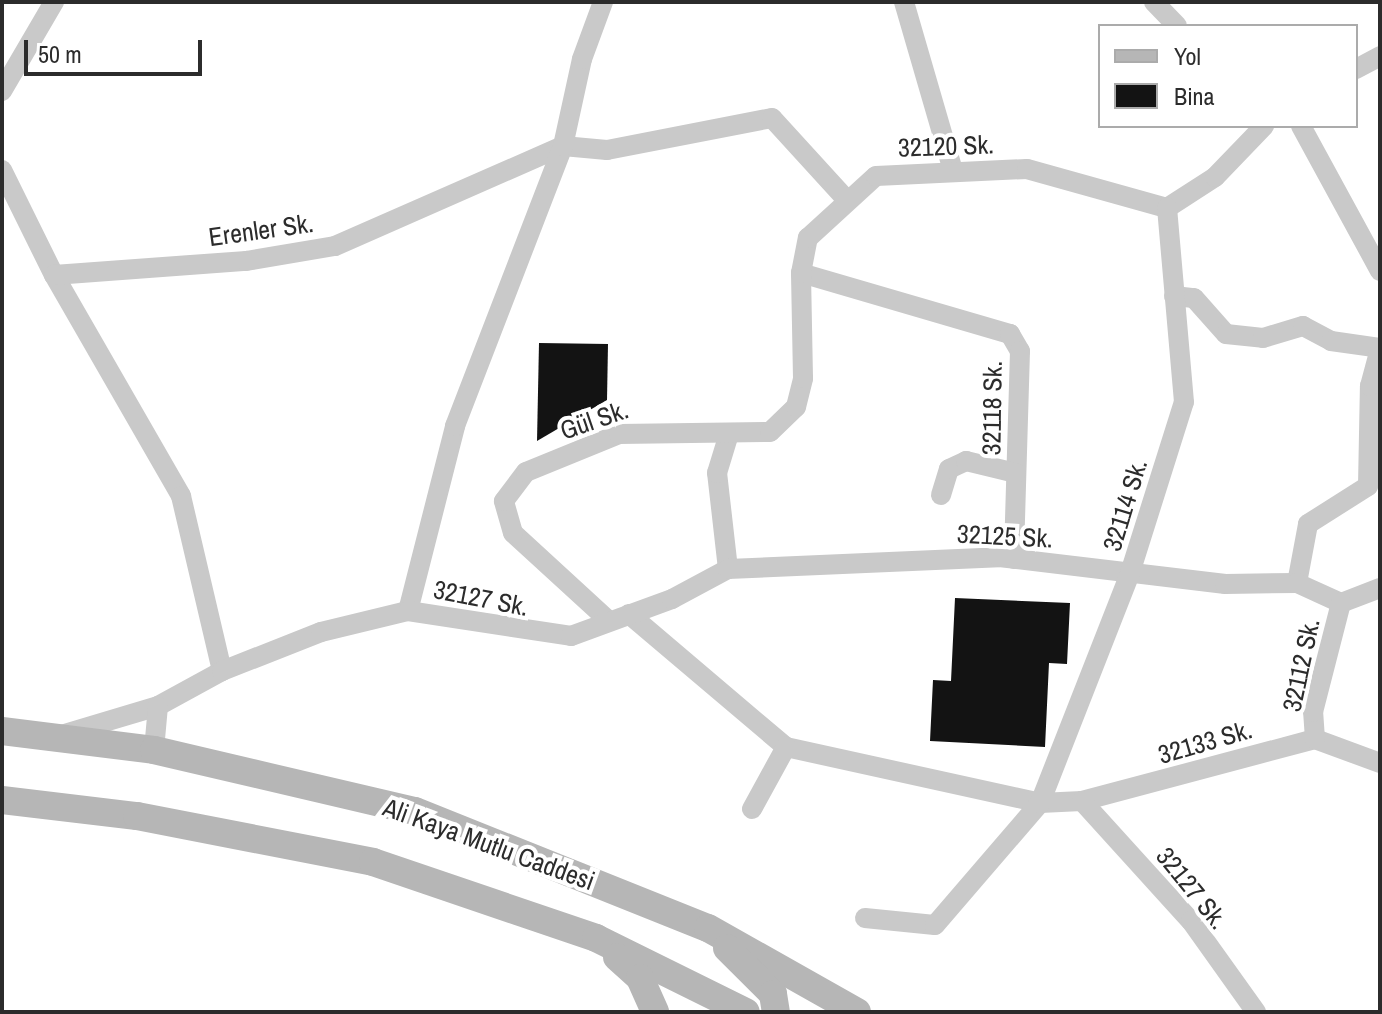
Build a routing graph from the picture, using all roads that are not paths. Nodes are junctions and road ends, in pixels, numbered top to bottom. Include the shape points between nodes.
1 (54, 2) edge
2 (603, 2) edge
3 (904, 2) edge
4 (1154, 2) edge
5 (1175, 24) edge
6 (1380, 56) edge
7 (1358, 68) edge
8 (2, 91) edge
9 (1262, 128) edge
10 (1302, 128) edge
11 (563, 146) junction
12 (2, 170) edge
13 (953, 171) junction
14 (847, 200) junction
15 (1167, 208) junction
16 (1380, 271) edge
17 (801, 273) junction
18 (54, 275) junction
19 (1174, 296) junction
20 (1380, 348) edge
21 (728, 437) junction
22 (526, 472) joint
23 (1016, 473) junction
24 (1374, 489) edge
25 (941, 495) dead end
26 (1014, 559) junction
27 (728, 569) junction
28 (1130, 573) junction
29 (1297, 583) junction
30 (1380, 588) edge
31 (1341, 603) junction
32 (408, 611) junction
33 (629, 614) junction
34 (609, 621) junction
35 (222, 671) junction
36 (158, 706) junction
37 (2, 731) edge
38 (59, 735) junction
39 (1315, 739) junction
40 (786, 747) junction
41 (154, 750) junction
42 (1376, 766) edge
43 (2, 800) edge
44 (1082, 801) junction
45 (1040, 803) junction
46 (752, 809) dead end
47 (865, 918) dead end
48 (708, 928) junction
49 (596, 938) junction
50 (655, 1012) edge
51 (746, 1012) edge
52 (776, 1012) edge
53 (857, 1012) edge
54 (1256, 1012) edge

1 - 8 street
2 - 11 street via 582,59
3 - 13 street
4 - 5 street
6 - 7 street
9 - 15 street via 1215,177
10 - 16 street
11 - 14 street, Erenler Sk. via 607,150 772,118
11 - 18 street, Erenler Sk. via 335,246 246,261
11 - 32 street via 455,426
12 - 18 street
13 - 14 street, 32120 Sk. via 876,176
13 - 15 street, 32120 Sk. via 1027,169
14 - 17 street, 32120 Sk. via 808,238
15 - 19 street, 32114 Sk.
17 - 21 street, 32120 Sk. via 803,378 796,407 770,432
17 - 23 street, 32118 Sk. via 1010,334 1020,351
18 - 35 street via 181,496
19 - 20 street via 1194,298 1226,334 1263,338 1303,326 1331,341
19 - 28 street, 32114 Sk. via 1184,402
20 - 24 street, 32112 Sk. via 1370,386
21 - 22 street, Gül Sk. via 646,429 619,434
21 - 27 street via 717,473
22 - 34 street, 32127 Sk. via 504,501 513,533
23 - 25 street via 966,461 949,469
23 - 26 street, 32118 Sk.
24 - 29 street, 32112 Sk. via 1308,524
26 - 27 street, 32125 Sk.
26 - 28 street, 32125 Sk.
27 - 33 street, 32125 Sk.
28 - 29 street, 32125 Sk. via 1225,584
28 - 45 street, 32114 Sk.
29 - 31 street, 32125 Sk.
30 - 31 street
31 - 39 street, 32112 Sk. via 1313,712
32 - 34 street, 32127 Sk. via 543,636 571,636
32 - 35 street, 32127 Sk. via 321,632
33 - 34 street, 32125 Sk.
33 - 40 street
35 - 36 street, 32127 Sk.
36 - 38 street, 32127 Sk.
36 - 41 street
37 - 38 main road, Ali Kaya Mutlu Caddesi
38 - 41 main road, Ali Kaya Mutlu Caddesi
39 - 42 street
39 - 44 street, 32133 Sk.
40 - 45 street
40 - 46 street
41 - 48 main road, Ali Kaya Mutlu Caddesi via 415,811
43 - 49 main road, Ali Kaya Mutlu Caddesi via 137,816 373,862
44 - 45 street, 32133 Sk.
44 - 54 street, 32127 Sk. via 1191,921
45 - 47 street, 32114 Sk. via 935,925
48 - 52 main road via 773,994
48 - 53 main road, Ali Kaya Mutlu Caddesi
49 - 50 main road via 640,978
49 - 51 main road, Ali Kaya Mutlu Caddesi

